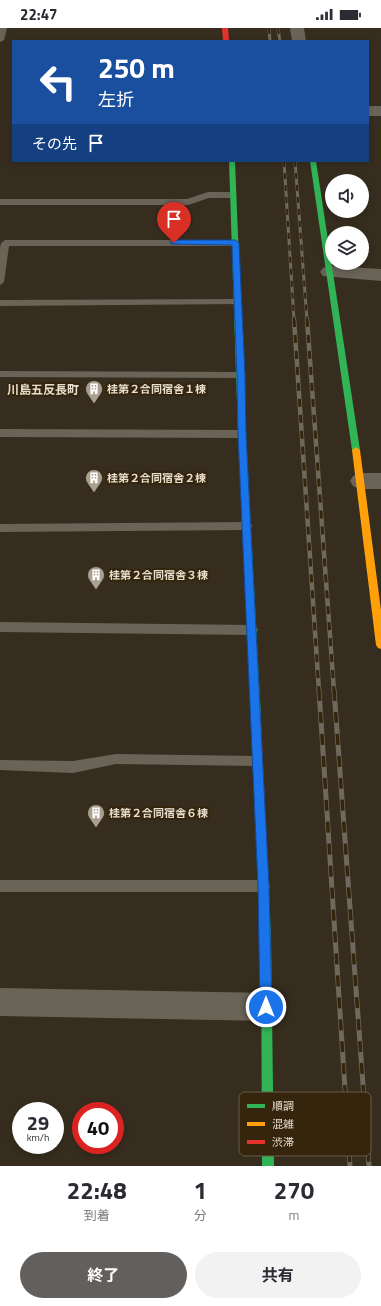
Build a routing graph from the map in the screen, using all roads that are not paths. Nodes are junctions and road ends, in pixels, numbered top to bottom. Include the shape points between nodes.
1 (3, 28) edge
2 (225, 28) edge
3 (297, 28) edge
4 (0, 40) edge
5 (226, 40) edge
6 (299, 40) edge
7 (369, 111) edge
8 (381, 111) edge
9 (232, 162) edge
10 (313, 162) edge
11 (233, 195) junction
12 (0, 202) edge
13 (3, 243) edge
14 (235, 243) junction
15 (329, 272) junction
16 (381, 274) edge
17 (0, 282) edge
18 (237, 302) junction
19 (0, 303) edge
20 (0, 374) edge
21 (241, 376) junction
22 (0, 433) edge
23 (242, 434) junction
24 (360, 481) junction
25 (381, 481) edge
26 (247, 526) junction
27 (0, 528) edge
28 (0, 628) edge
29 (252, 630) junction
30 (381, 645) edge
31 (257, 761) junction
32 (0, 765) edge
33 (0, 886) edge
34 (264, 886) junction
35 (0, 1002) edge
36 (266, 1007) junction
37 (267, 1092) edge
38 (268, 1156) edge
39 (268, 1166) edge

1 - 4 lane
2 - 5 street
3 - 6 street
7 - 8 street
9 - 11 street
10 - 15 street
11 - 12 lane via 208,195 188,202
11 - 14 street
13 - 14 lane
13 - 17 lane
14 - 18 street
15 - 16 street
15 - 24 street
18 - 19 lane
18 - 21 street
20 - 21 lane
21 - 23 street
22 - 23 lane
23 - 26 street
24 - 25 street
24 - 30 street
26 - 27 lane
26 - 29 street
28 - 29 lane
29 - 31 street
31 - 32 lane via 116,759 73,767
31 - 34 street
33 - 34 lane
34 - 36 street
35 - 36 street
36 - 37 street
38 - 39 street

